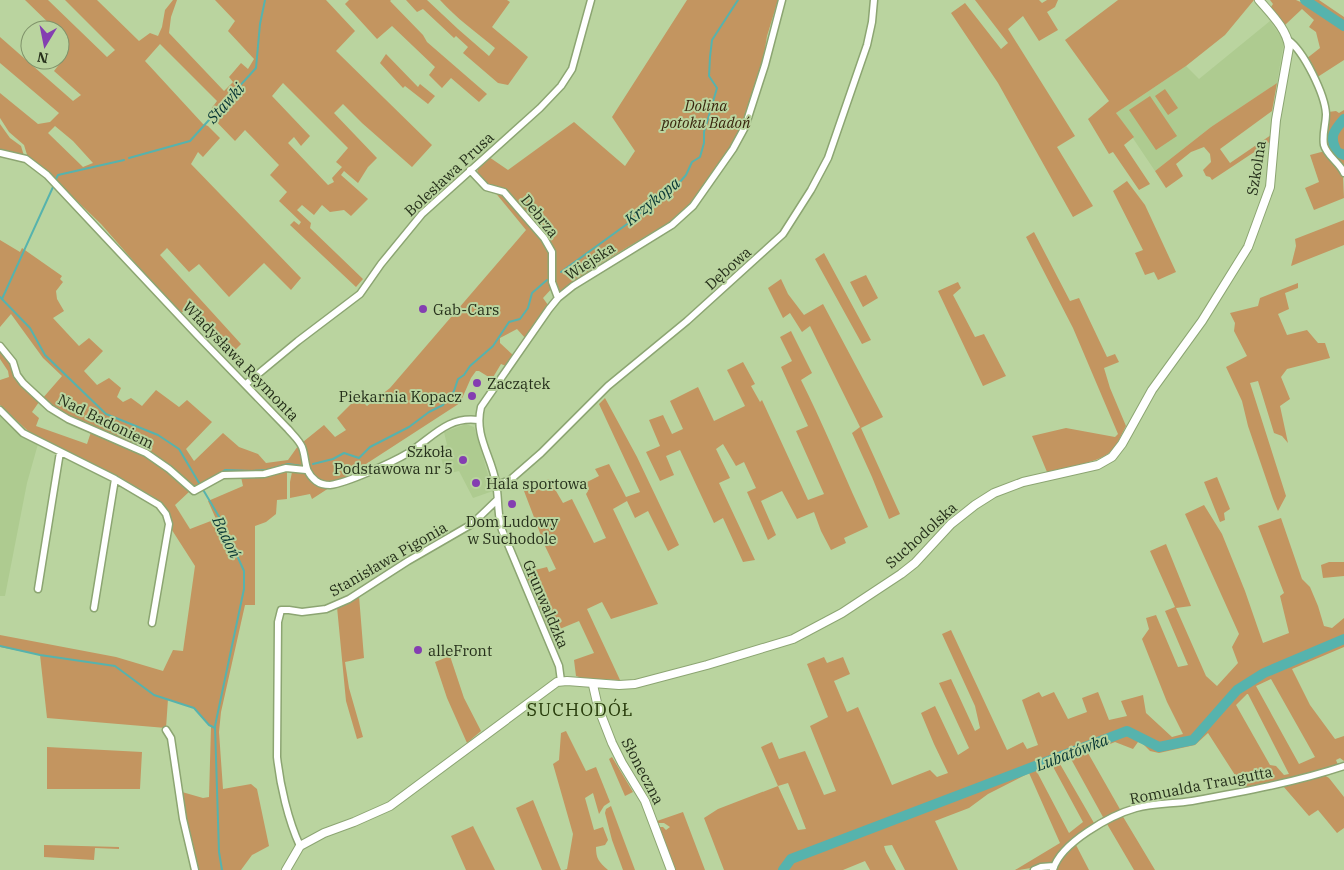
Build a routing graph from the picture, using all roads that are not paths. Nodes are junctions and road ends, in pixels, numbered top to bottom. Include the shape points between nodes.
1 (591, 0) edge
2 (782, 0) edge
3 (874, 0) edge
4 (1259, 0) edge
5 (1288, 40) junction
6 (0, 153) edge
7 (470, 170) junction
8 (1344, 173) edge
9 (1221, 292) joint
10 (558, 298) junction
11 (0, 346) edge
12 (246, 384) junction
13 (0, 410) edge
14 (478, 420) junction
15 (60, 452) junction
16 (306, 470) junction
17 (115, 479) junction
18 (497, 485) junction
19 (497, 500) junction
20 (38, 589) dead end
21 (94, 608) dead end
22 (152, 623) dead end
23 (562, 681) junction
24 (593, 685) junction
25 (166, 730) dead end
26 (1344, 766) edge
27 (300, 846) junction
28 (1053, 868) edge
29 (195, 870) edge
30 (286, 870) edge
31 (671, 870) edge
32 (1034, 870) edge

1 - 7 street, Bolesława Prusa via 572,69 561,86
2 - 10 street, Wiejska via 745,127 707,188 672,225 617,257
3 - 18 street, Dębowa via 867,45 828,158 783,234 692,317 608,386 541,453 510,480
4 - 5 street
5 - 8 street via 1297,48 1318,87 1326,111 1323,142
5 - 9 street, Szkolna via 1270,187 1248,247
6 - 12 street, Władysława Reymonta via 26,159 47,175
7 - 10 street, Debrza via 486,187 504,192 544,238 552,252 552,282
7 - 12 street, Bolesława Prusa via 422,214 380,264 360,294
9 - 24 street, Suchodolska via 1152,390 1117,452 1106,462 1023,482 994,493 951,524 901,574 821,626 793,639 641,682
10 - 14 street, Wiejska via 488,395
11 - 16 street, Nad Badoniem via 13,362 23,383 50,408 146,453 194,491 223,475 264,474 286,468
12 - 16 street, Władysława Reymonta via 299,442
13 - 15 street via 22,433
14 - 16 street via 455,422 408,453 332,485 315,480
14 - 18 street, Grunwaldzka
15 - 17 street
15 - 20 street
17 - 21 street
17 - 22 street via 159,506 166,514 168,524
18 - 19 street, Grunwaldzka
19 - 23 street, Grunwaldzka via 502,530 559,666
19 - 27 street, Stanisława Pigonia via 472,524 349,599 311,612 281,610 278,622 277,757 279,776
23 - 24 street, Suchodolska
23 - 27 street via 530,701 390,806
24 - 31 street, Słoneczna via 612,743 645,801
25 - 29 street via 171,738 183,818
26 - 28 street, Romualda Traugutta via 1227,795 1125,812 1078,840
27 - 30 street
28 - 32 street

